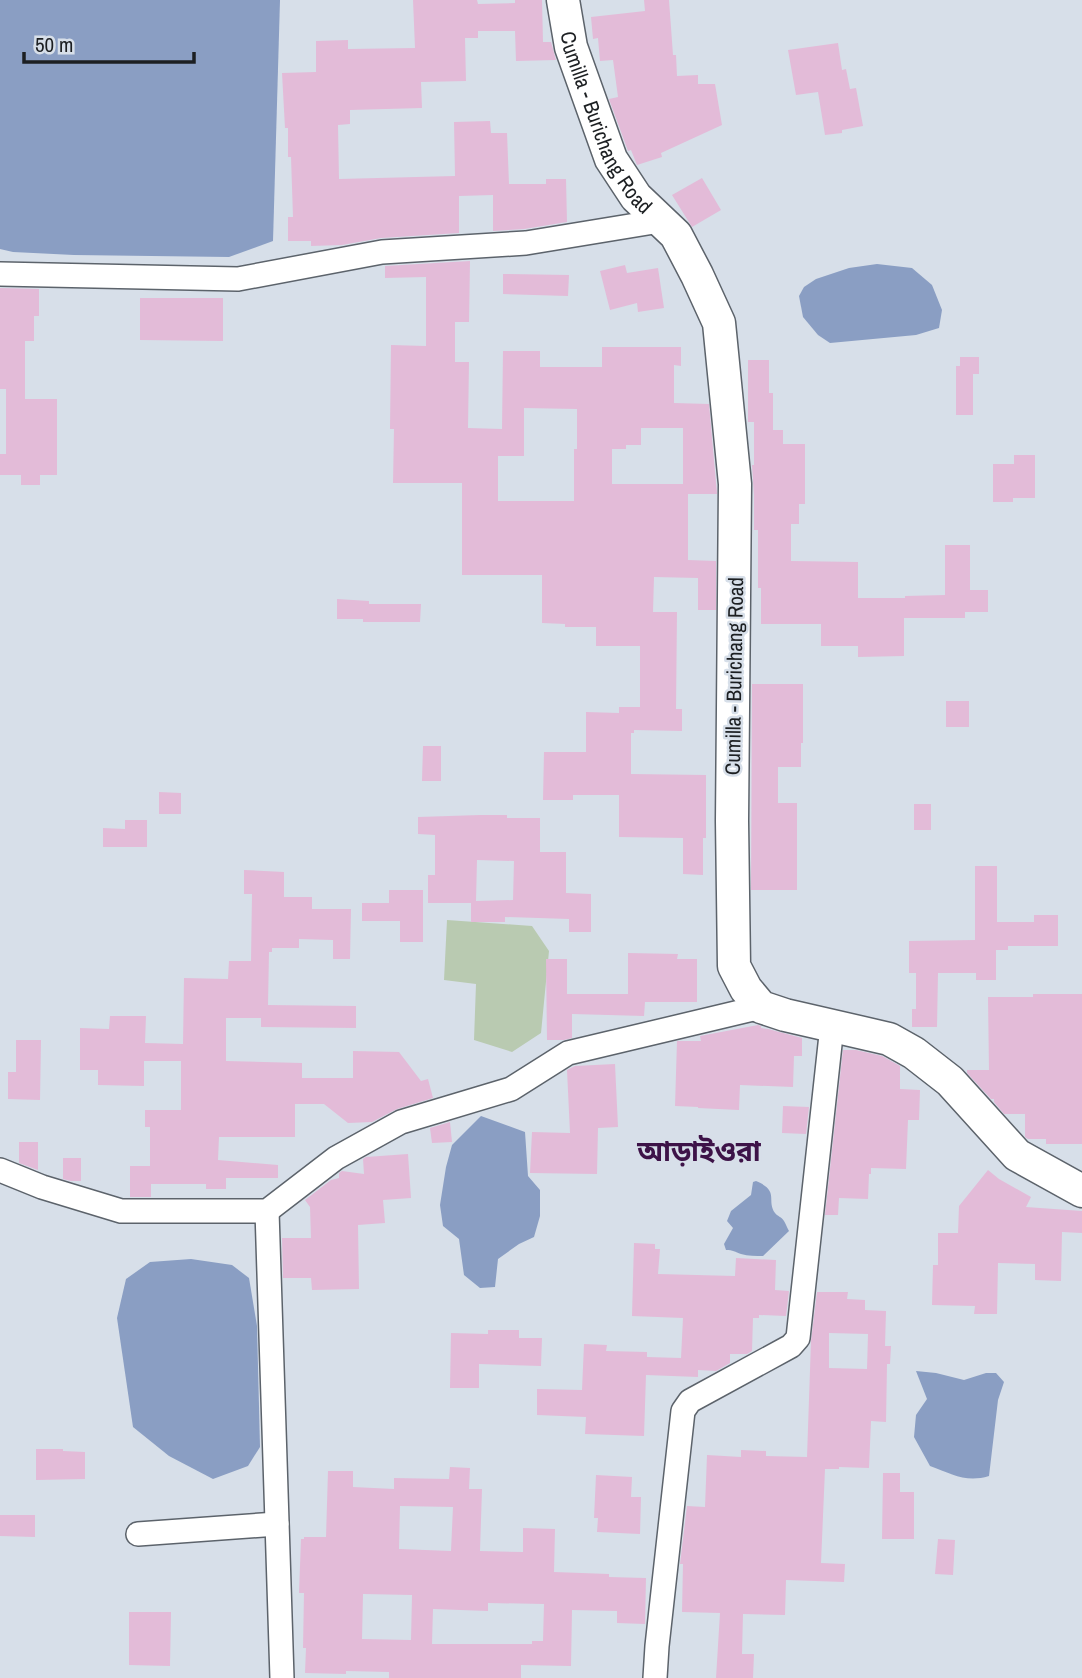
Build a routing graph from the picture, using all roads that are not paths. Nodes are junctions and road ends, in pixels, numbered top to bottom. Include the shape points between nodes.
1 (563, 0) edge
2 (660, 220) junction
3 (0, 274) edge
4 (761, 1007) junction
5 (832, 1026) junction
6 (0, 1170) edge
7 (1082, 1191) edge
8 (267, 1211) junction
9 (277, 1524) junction
10 (138, 1534) dead end
11 (282, 1678) edge
12 (655, 1678) edge

1 - 2 main road, Cumilla - Burichang Road via 571,47 611,159 636,197
2 - 3 street via 526,243 382,252 238,279
2 - 4 main road, Cumilla - Burichang Road via 676,235 719,323 735,484 734,966
4 - 5 main road
4 - 8 street via 568,1053 511,1089 401,1122 336,1158
5 - 7 main road via 889,1039 914,1053 950,1081 1017,1155
5 - 12 street via 799,1338 690,1401 683,1411
6 - 8 street via 121,1211
8 - 9 street
9 - 10 street
9 - 11 street

